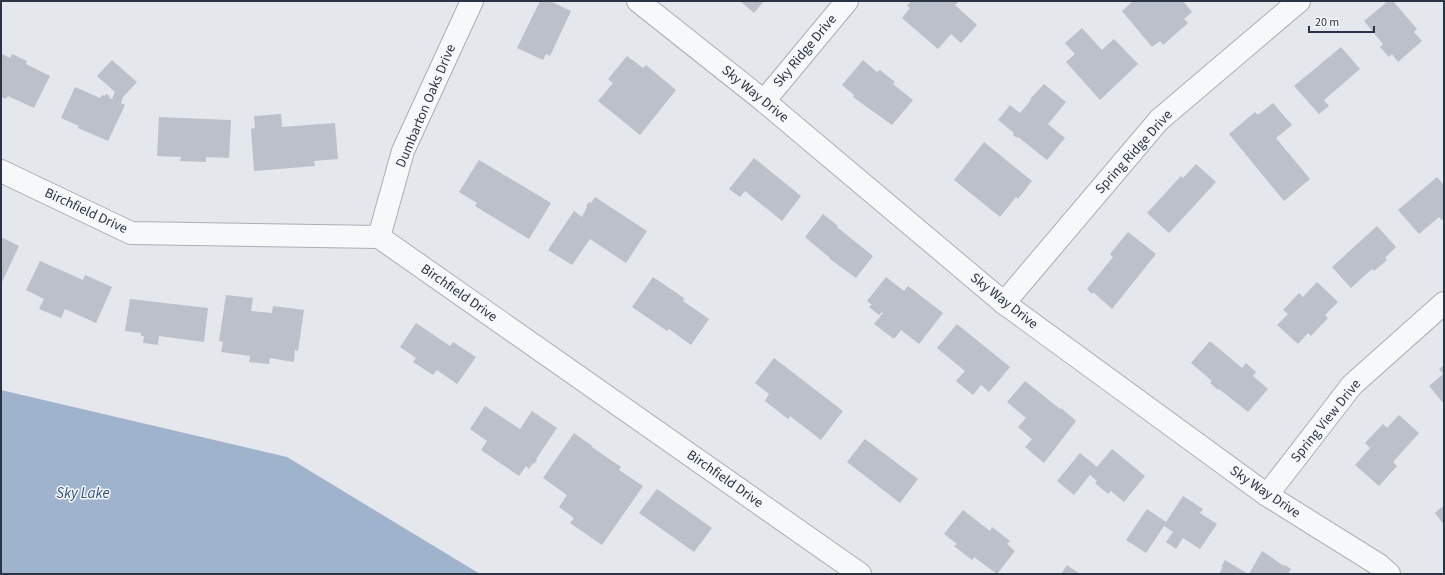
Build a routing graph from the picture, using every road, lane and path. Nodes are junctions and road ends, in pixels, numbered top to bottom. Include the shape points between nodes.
1 (472, 1) edge
2 (638, 1) edge
3 (847, 1) edge
4 (1299, 1) edge
5 (764, 101) junction
6 (1, 171) edge
7 (379, 237) junction
8 (1004, 303) junction
9 (1444, 303) edge
10 (1267, 495) junction
11 (860, 574) edge
12 (1389, 574) edge

1 - 7 street, Dumbarton Oaks Drive via 403,151
2 - 5 street, Sky Way Drive
3 - 5 street, Sky Ridge Drive
4 - 8 street, Spring Ridge Drive via 1159,120
5 - 8 street, Sky Way Drive
6 - 7 street, Birchfield Drive via 131,233
7 - 11 street, Birchfield Drive
8 - 10 street, Sky Way Drive
9 - 10 street, Spring View Drive via 1352,385
10 - 12 street, Sky Way Drive via 1379,565

